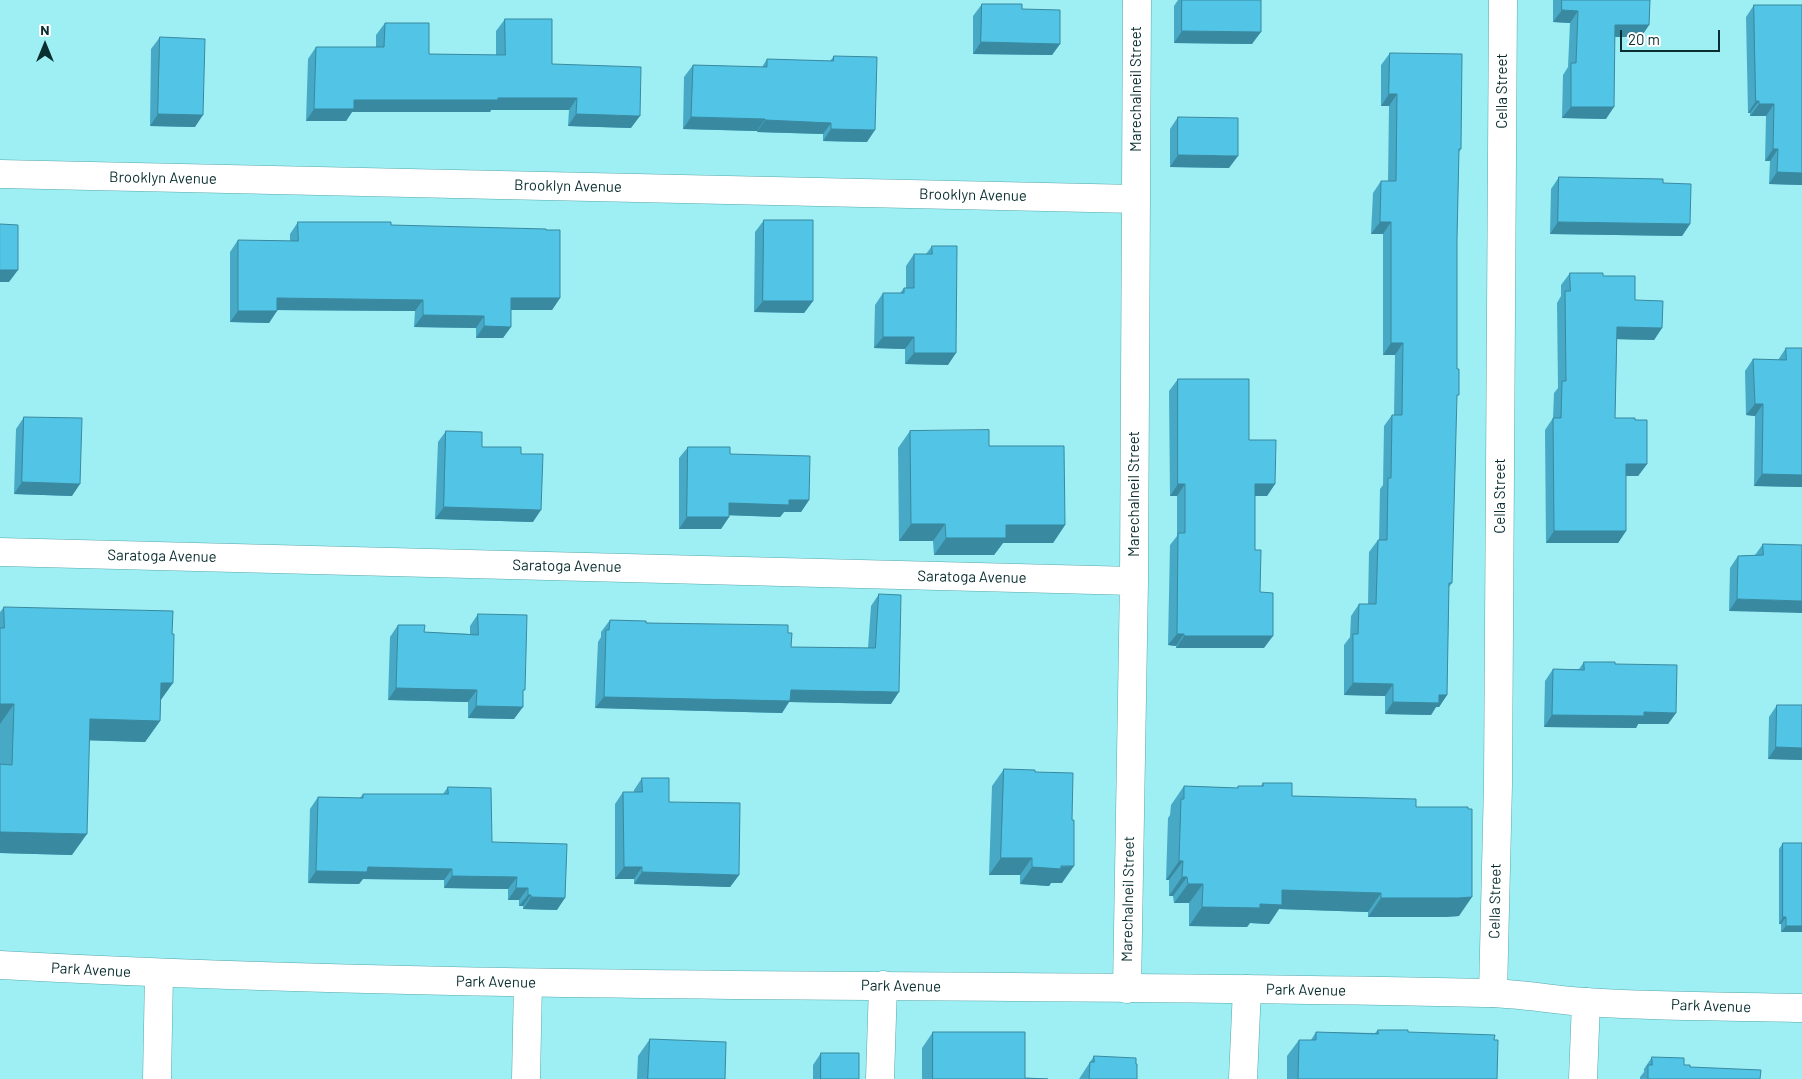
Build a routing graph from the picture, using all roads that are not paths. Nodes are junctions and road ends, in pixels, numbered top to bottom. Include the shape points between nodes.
1 (1137, 0) edge
2 (1503, 0) edge
3 (0, 174) edge
4 (1136, 199) junction
5 (0, 552) edge
6 (1134, 581) junction
7 (0, 965) edge
8 (159, 974) junction
9 (528, 983) junction
10 (884, 986) junction
11 (1126, 989) junction
12 (1247, 989) junction
13 (1493, 993) junction
14 (1586, 1002) junction
15 (1802, 1008) edge
16 (157, 1079) edge
17 (526, 1079) edge
18 (880, 1079) edge
19 (1243, 1079) edge
20 (1582, 1079) edge

1 - 4 street, Marechalneil Street
2 - 13 street, Cella Street via 1498,774
3 - 4 street, Brooklyn Avenue
4 - 6 street, Marechalneil Street
5 - 6 street, Saratoga Avenue
6 - 11 street, Marechalneil Street
7 - 8 street, Park Avenue
8 - 9 street, Park Avenue
8 - 16 street
9 - 10 street, Park Avenue
9 - 17 street
10 - 11 street, Park Avenue
10 - 18 street
11 - 12 street, Park Avenue
12 - 13 street, Park Avenue
12 - 19 street
13 - 14 street, Park Avenue
14 - 15 street, Park Avenue
14 - 20 street

